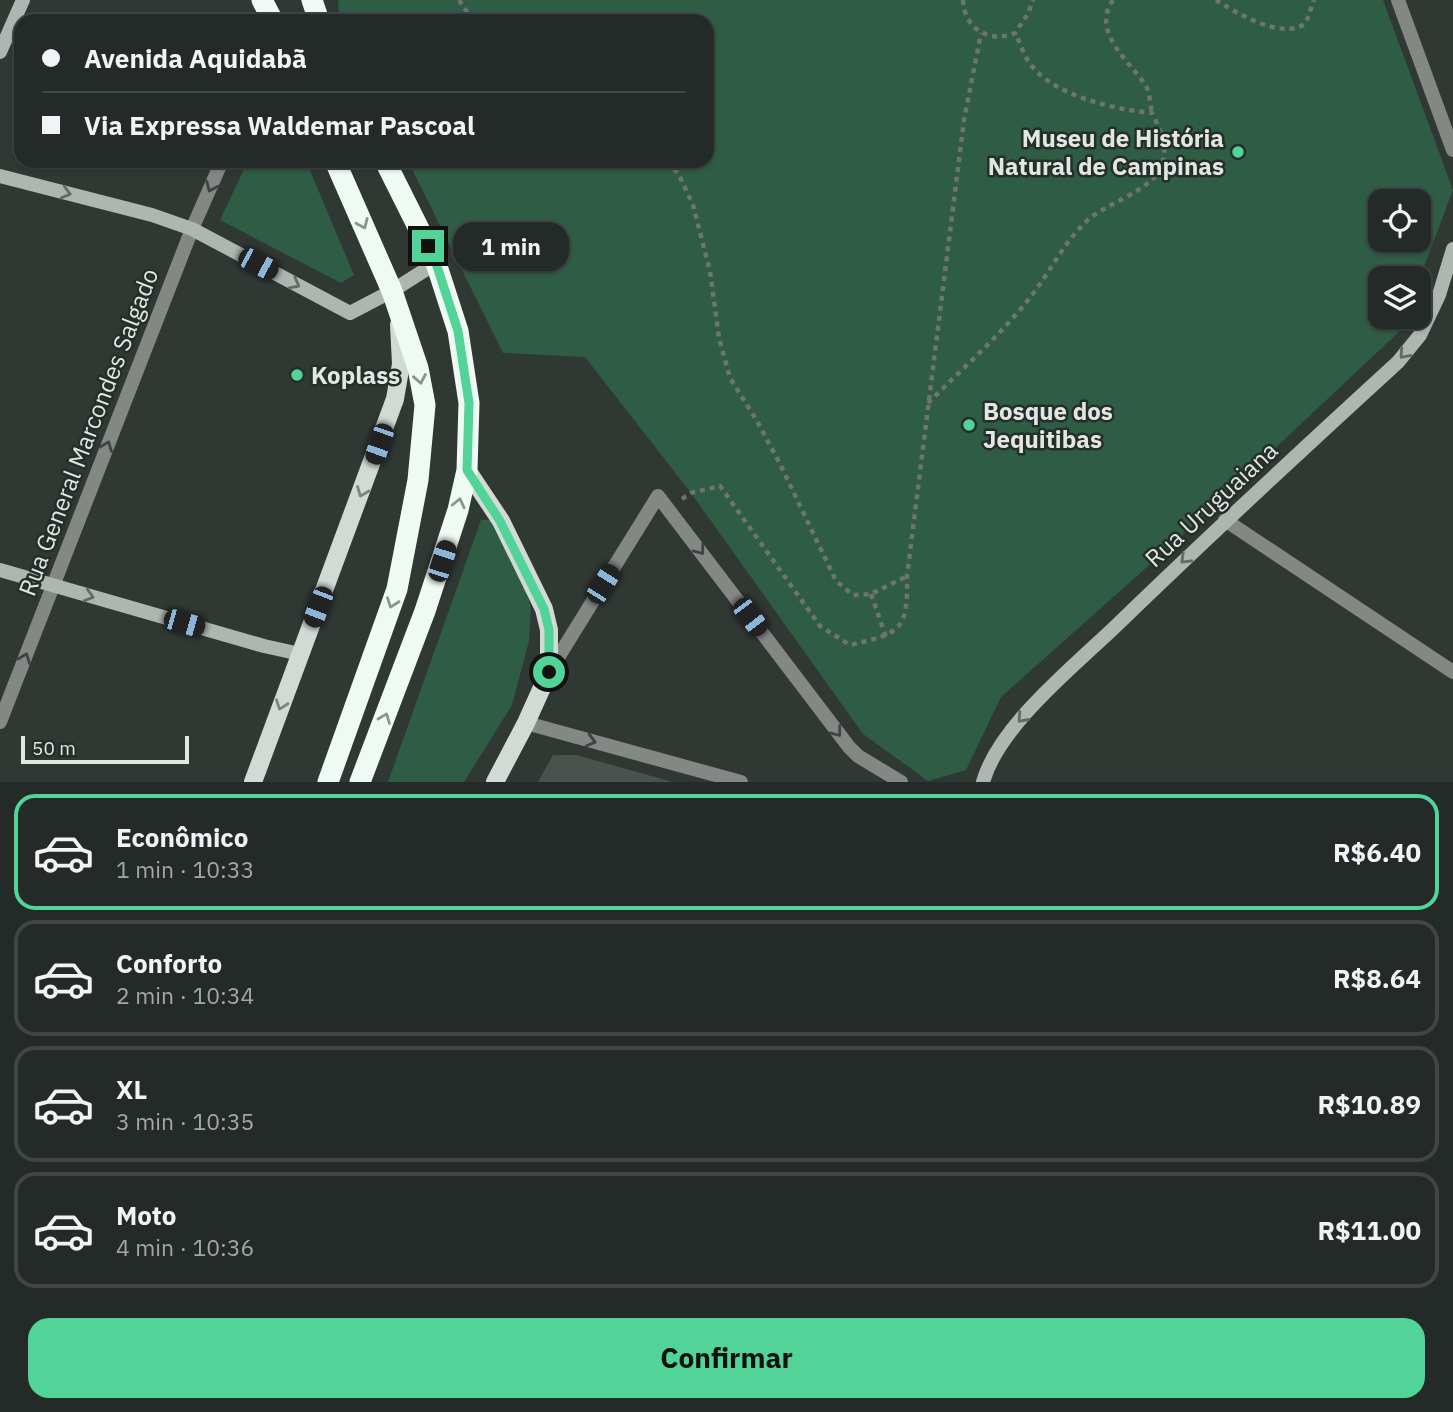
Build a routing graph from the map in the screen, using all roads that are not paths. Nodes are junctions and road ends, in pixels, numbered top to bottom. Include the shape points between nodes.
1 (1398, 0) edge
2 (14, 20) edge
3 (0, 52) edge
4 (1453, 150) edge
5 (219, 168) edge
6 (338, 168) edge
7 (388, 168) edge
8 (0, 176) edge
9 (192, 229) junction
10 (1453, 248) edge
11 (436, 263) junction
12 (395, 299) junction
13 (467, 470) junction
14 (1225, 520) junction
15 (0, 570) edge
16 (52, 585) junction
17 (300, 654) junction
18 (549, 672) junction
19 (1453, 672) edge
20 (0, 722) edge
21 (526, 723) junction
22 (253, 782) edge
23 (328, 782) edge
24 (360, 782) edge
25 (495, 782) edge
26 (741, 782) edge
27 (901, 782) edge
28 (983, 782) edge

1 - 4 street
2 - 3 main road
5 -> 9 street, Rua General Marcondes Salgado
6 -> 12 highway
7 - 11 highway
8 -> 9 main road
9 -> 12 main road via 346,312
16 -> 9 street, Rua General Marcondes Salgado
10 -> 14 main road, Rua Uruguaiana via 1420,335 1398,362
11 - 12 main road
11 - 13 highway via 458,331 469,403
12 -> 17 main road via 401,363 395,399
12 -> 23 highway via 425,405 416,492 397,589
13 - 18 main road via 500,521 544,609
24 -> 13 highway via 425,611
14 - 19 street
14 -> 28 main road, Rua Uruguaiana via 1019,720 988,764
15 - 16 main road
16 -> 17 main road
20 -> 16 street, Rua General Marcondes Salgado
17 -> 22 main road
18 - 21 main road
18 -> 27 street via 658,496 849,747
21 - 25 main road
21 -> 26 street

